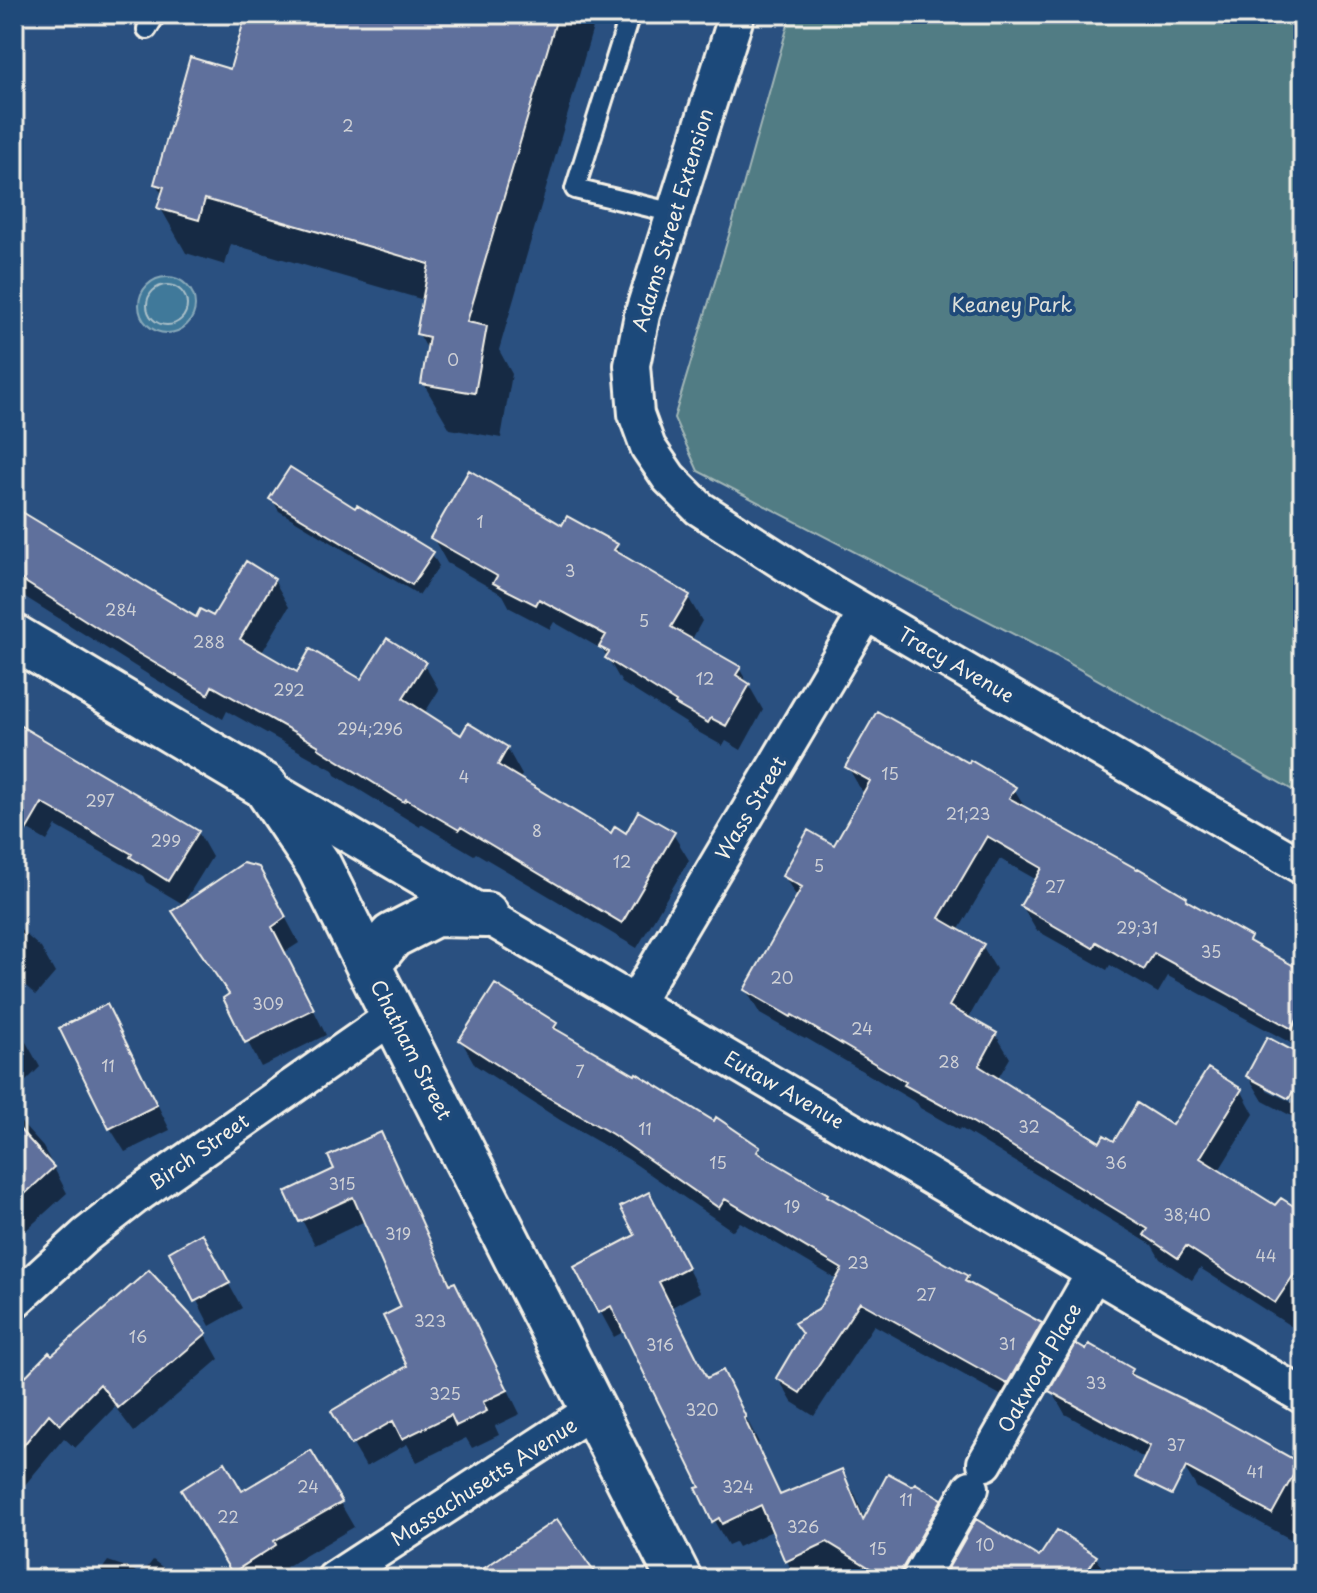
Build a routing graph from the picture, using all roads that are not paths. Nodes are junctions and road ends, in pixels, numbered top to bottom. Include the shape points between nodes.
1 (630, 14) edge
2 (737, 14) edge
3 (674, 213) junction
4 (641, 429) joint
5 (866, 613) junction
6 (14, 637) edge
7 (265, 786) junction
8 (1303, 867) edge
9 (486, 915) junction
10 (368, 965) junction
11 (635, 1003) junction
12 (393, 1016) junction
13 (1094, 1273) junction
14 (14, 1301) edge
15 (1303, 1396) edge
16 (593, 1410) junction
17 (334, 1579) edge
18 (679, 1579) edge
19 (919, 1579) edge

1 - 3 lane via 575,189
2 - 3 street, Adams Street Extension
3 - 4 street, Adams Street Extension via 632,365
4 - 5 street, Tracy Avenue via 669,478 699,508
5 - 8 street, Tracy Avenue
5 - 11 street, Wass Street
6 - 7 main road, Chatham Street
7 - 9 street, Eutaw Avenue
7 - 10 main road, Chatham Street via 319,866
9 - 10 main road via 435,914 392,936
9 - 11 street, Eutaw Avenue
10 - 12 main road, Chatham Street
11 - 13 street, Eutaw Avenue
12 - 14 street, Birch Street via 136,1196
12 - 16 main road, Chatham Street
13 - 15 street, Eutaw Avenue
13 - 19 street, Oakwood Place
16 - 17 street, Massachusetts Avenue
16 - 18 main road, Chatham Street

